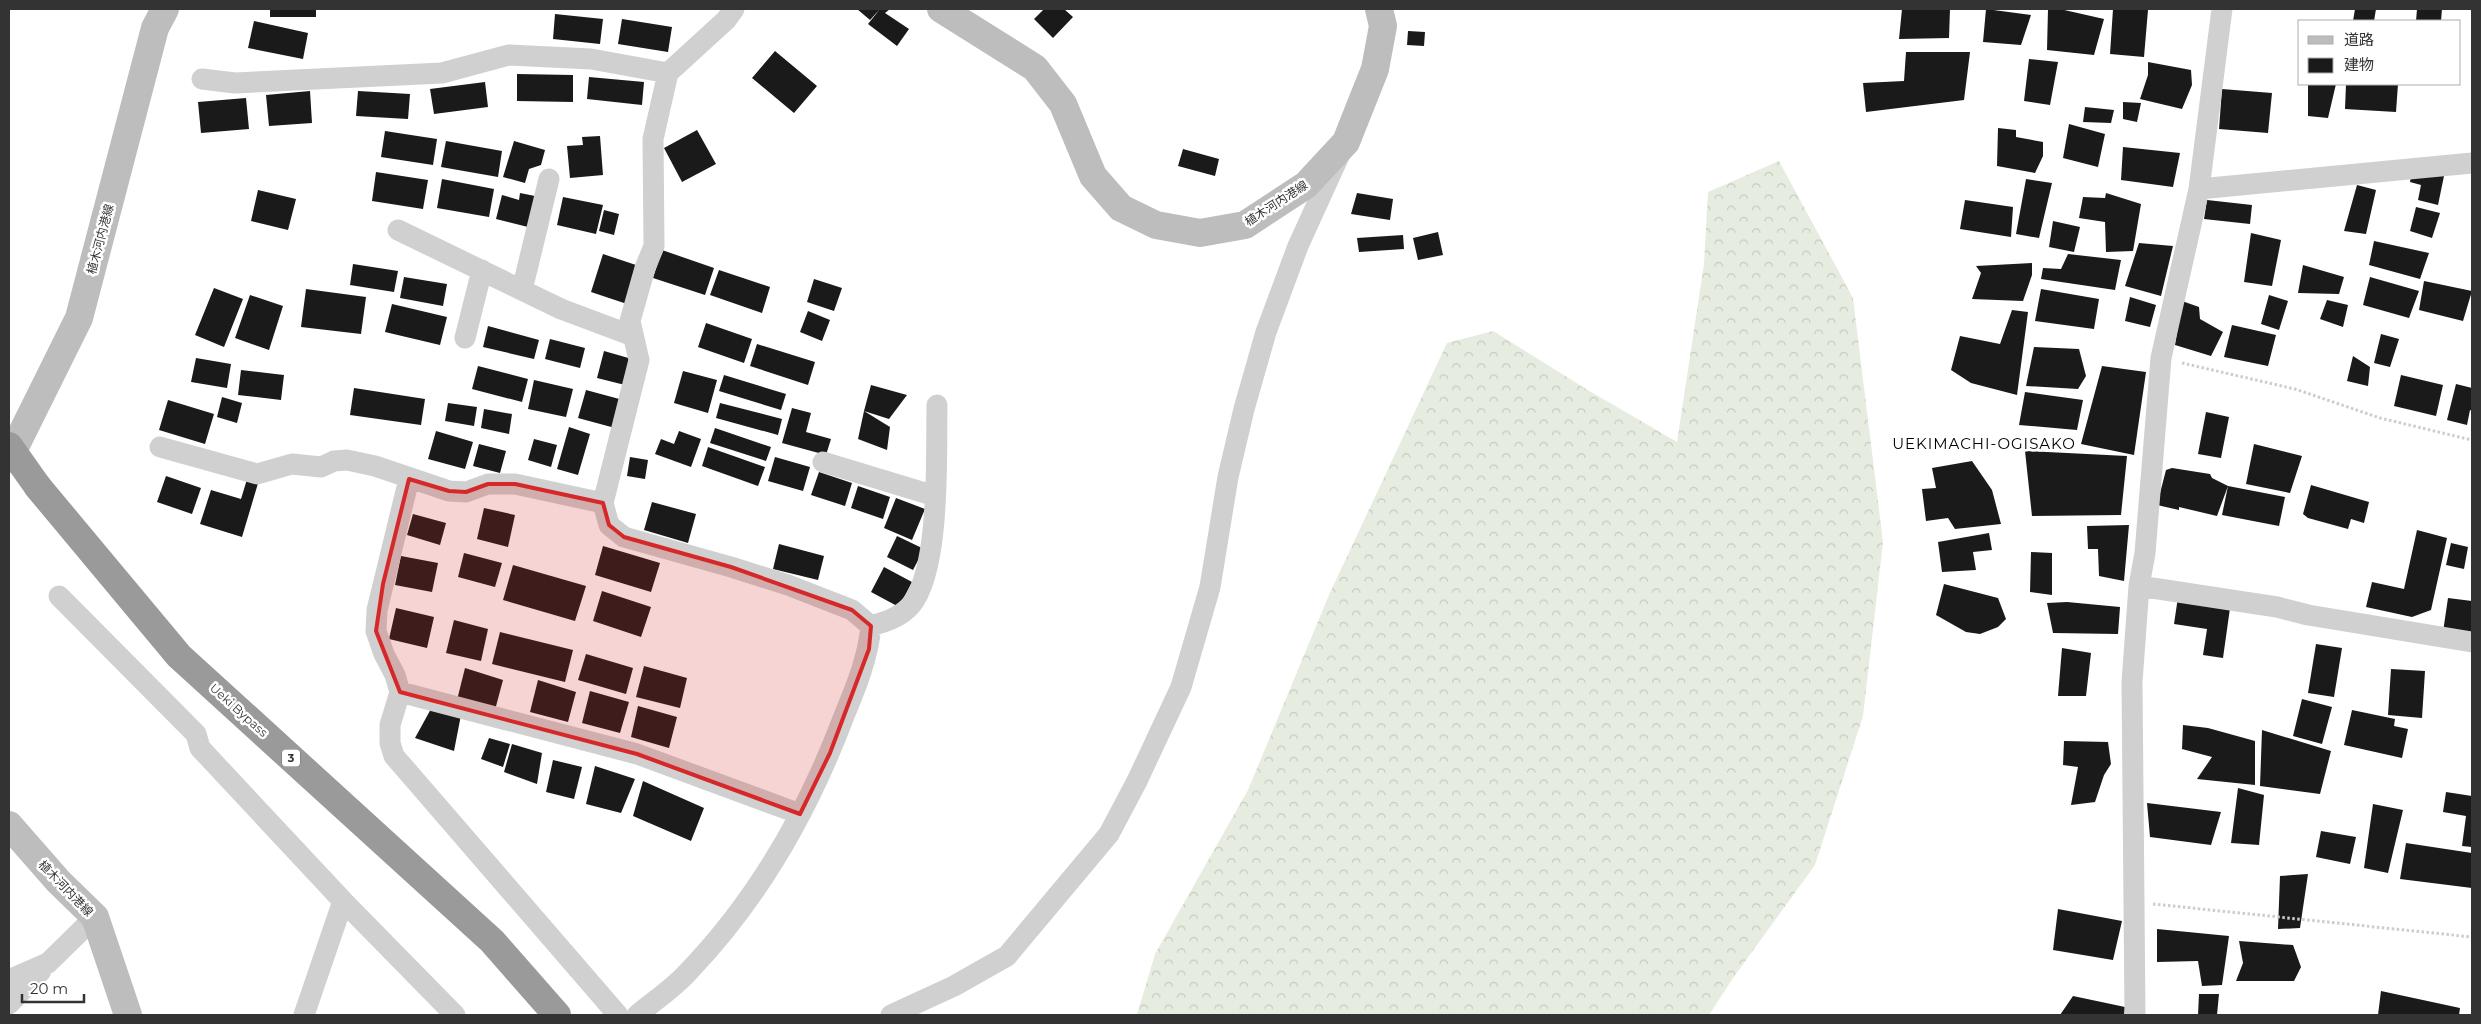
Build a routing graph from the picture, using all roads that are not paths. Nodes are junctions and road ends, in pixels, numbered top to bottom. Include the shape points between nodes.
1 (165, 9) edge
2 (734, 9) edge
3 (941, 9) edge
4 (1379, 9) edge
5 (2222, 9) edge
6 (668, 73) junction
7 (202, 79) dead end
8 (1346, 142) junction
9 (2472, 162) edge
10 (549, 179) dead end
11 (2199, 189) junction
12 (398, 230) dead end
13 (482, 270) junction
14 (522, 290) junction
15 (633, 336) junction
16 (465, 338) dead end
17 (938, 405) dead end
18 (9, 446) edge
19 (160, 446) dead end
20 (9, 459) edge
21 (823, 462) dead end
22 (409, 479) junction
23 (935, 496) junction
24 (603, 503) junction
25 (2139, 586) junction
26 (59, 596) dead end
27 (871, 626) junction
28 (2472, 642) edge
29 (400, 692) junction
30 (800, 814) junction
31 (9, 826) edge
32 (343, 901) junction
33 (95, 917) junction
34 (48, 963) junction
35 (9, 980) edge
36 (9, 1004) edge
37 (128, 1015) edge
38 (304, 1015) edge
39 (455, 1015) edge
40 (557, 1015) edge
41 (618, 1015) edge
42 (637, 1015) edge
43 (891, 1015) edge
44 (2135, 1015) edge

1 - 20 main road, 植木河内港線 via 155,28 79,318
2 - 6 street
3 - 8 main road, 植木河内港線 via 1035,68 1063,104 1093,176 1121,208 1156,225 1200,233 1245,225 1306,185
4 - 8 main road, 植木河内港線 via 1383,26 1376,70
5 - 11 street
6 - 7 street via 591,59 509,55 442,73 236,84
6 - 15 street via 653,140 654,246 630,321
8 - 43 street via 1298,246 1266,332 1228,477 1210,587 1181,687 1137,781 1109,834 1007,956 954,986
9 - 11 street
10 - 14 street
11 - 25 street via 2161,358 2145,553
12 - 13 street
13 - 14 street
13 - 16 street
14 - 15 street via 561,309
15 - 24 street via 639,360
17 - 23 street
18 - 40 highway, Ueki Bypass / 3, bridge via 38,487 180,656 492,941
19 - 22 street via 257,474 292,464 322,467 334,461 348,460
21 - 23 street
22 - 24 street via 450,491 466,492 488,484 515,484
22 - 29 street via 382,584 376,624
23 - 27 street via 929,558 922,586 911,605 891,620
24 - 27 street via 609,525 624,537 788,585 852,610
25 - 28 street
25 - 44 street via 2132,682
26 - 32 street via 196,734 200,748
27 - 30 street via 869,649 853,693 830,753
29 - 30 street via 637,754
29 - 41 street via 390,725 394,756
30 - 42 street via 764,875 719,937 688,973
31 - 33 main road, 植木河内港線
32 - 38 street
32 - 39 street
33 - 34 street
33 - 37 main road, 植木河内港線
34 - 35 street
34 - 36 street

